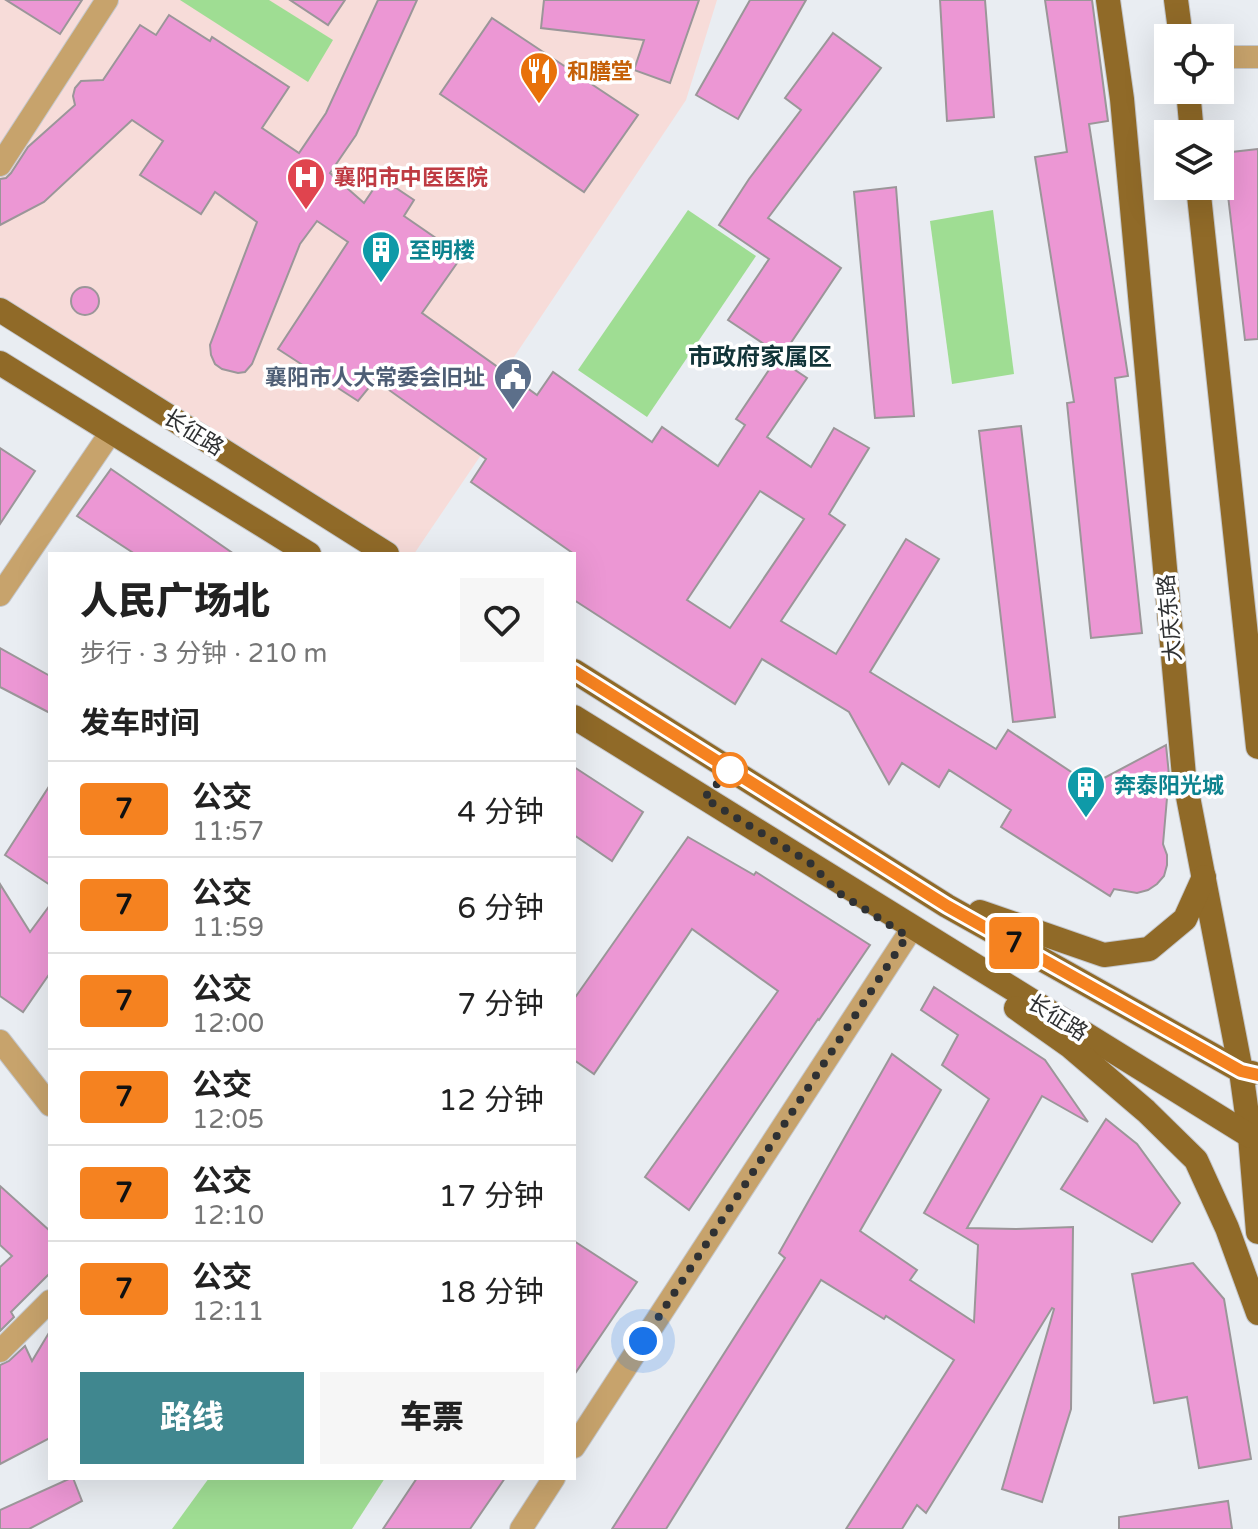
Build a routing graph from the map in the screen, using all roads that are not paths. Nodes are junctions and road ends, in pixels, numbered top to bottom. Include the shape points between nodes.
1 (107, 0) edge
2 (1108, 0) edge
3 (1176, 0) edge
4 (1179, 24) edge
5 (1234, 57) edge
6 (1258, 57) edge
7 (0, 165) edge
8 (1199, 200) edge
9 (0, 310) edge
10 (0, 363) edge
11 (111, 432) junction
12 (306, 552) edge
13 (384, 552) edge
14 (0, 595) edge
15 (576, 672) edge
16 (576, 718) edge
17 (1258, 747) edge
18 (809, 862) junction
19 (1204, 877) junction
20 (947, 906) junction
21 (907, 936) junction
22 (0, 1041) edge
23 (1250, 1073) edge
24 (48, 1102) edge
25 (1254, 1136) edge
26 (1258, 1232) edge
27 (48, 1303) edge
28 (1258, 1313) edge
29 (0, 1351) edge
30 (576, 1444) edge
31 (553, 1480) edge
32 (521, 1529) edge

1 - 7 street
2 - 19 main road, 大庆东路 via 1122,99 1184,776
3 - 4 main road
5 - 6 street
8 - 17 main road
9 - 13 main road, 长征路
10 - 11 main road, 长征路
11 - 12 main road, 长征路
11 - 14 street
15 - 20 main road, 长征路
16 - 18 main road, 长征路
18 - 21 main road via 839,893
18 - 25 main road, 长征路
19 - 20 main road via 1185,919 1149,949 1104,955 983,913
19 - 23 main road, 大庆东路
20 - 23 main road, 长征路
21 - 28 main road via 1071,1047 1196,1160
21 - 30 street
22 - 24 street
23 - 25 main road, 大庆东路
25 - 26 main road, 大庆东路
27 - 29 street
31 - 32 street

